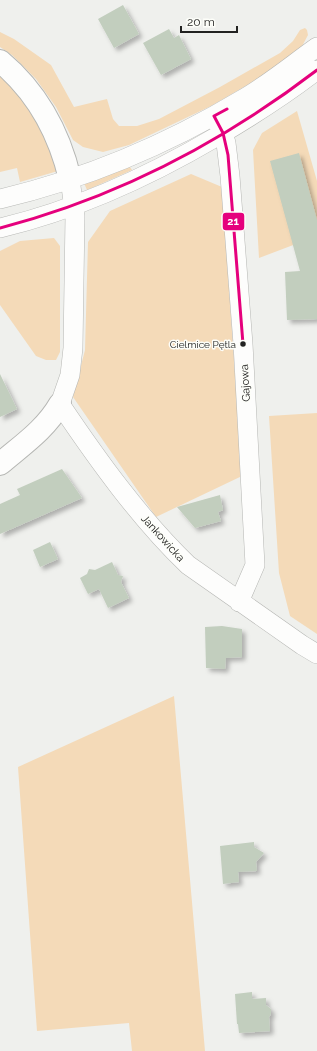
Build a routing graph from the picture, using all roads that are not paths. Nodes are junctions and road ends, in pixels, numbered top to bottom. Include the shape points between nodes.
1 (317, 47) edge
2 (0, 61) edge
3 (317, 70) edge
4 (214, 116) junction
5 (223, 133) junction
6 (70, 179) junction
7 (0, 199) edge
8 (74, 206) junction
9 (0, 228) edge
10 (60, 404) junction
11 (0, 464) edge
12 (239, 602) junction
13 (317, 654) edge

1 - 4 street
2 - 6 main road via 24,83 45,112 62,150
3 - 5 street
4 - 5 street, Gajowa
4 - 6 street via 146,149
5 - 8 street via 158,170
5 - 12 street, Gajowa via 232,198 244,352 255,565
6 - 7 street
6 - 8 street
8 - 9 street
8 - 10 street via 73,354 70,375
10 - 11 main road via 38,433
10 - 12 street, Jankowicka via 110,475 172,549 188,565
12 - 13 street, Jankowicka

